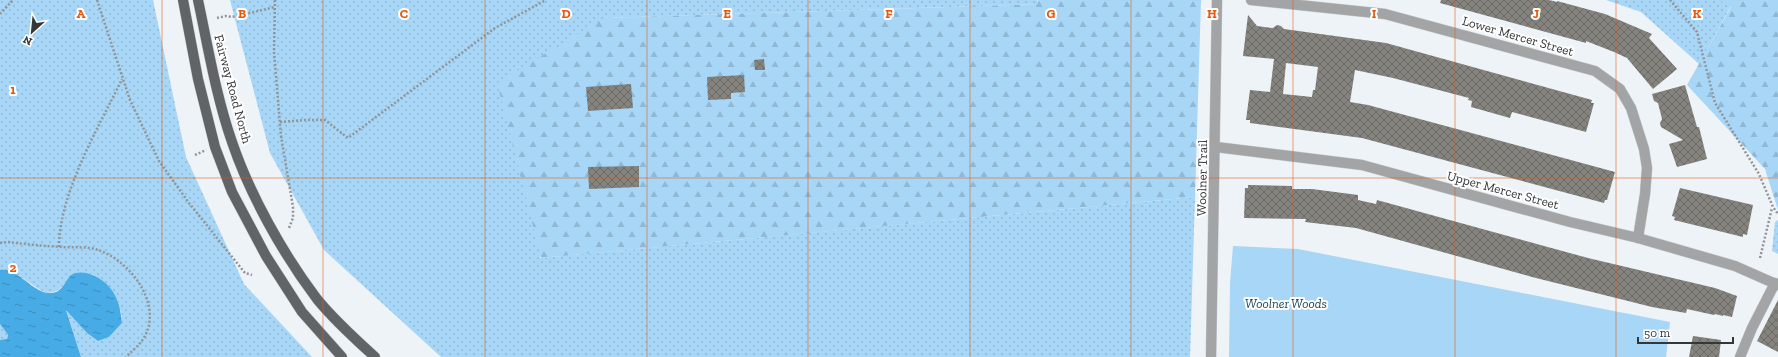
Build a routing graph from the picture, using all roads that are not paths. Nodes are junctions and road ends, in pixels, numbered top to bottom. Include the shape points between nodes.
1 (182, 0) edge
2 (198, 0) edge
3 (1217, 0) edge
4 (1251, 0) edge
5 (1216, 147) junction
6 (1638, 238) junction
7 (1776, 284) edge
8 (342, 357) edge
9 (375, 357) edge
10 (1211, 357) edge
11 (1740, 357) edge

1 - 8 main road via 215,146 232,192 266,256 302,312
2 - 9 main road, Fairway Road North via 215,83 231,141 250,187 279,242 317,299
3 - 5 street, Woolner Trail
4 - 6 street, Lower Mercer Street via 1385,14 1595,71 1620,89 1631,108 1644,149 1647,168
5 - 6 street, Upper Mercer Street via 1362,165
5 - 10 street, Woolner Trail
6 - 7 street, Upper Mercer Street via 1735,266
7 - 11 street via 1752,328

